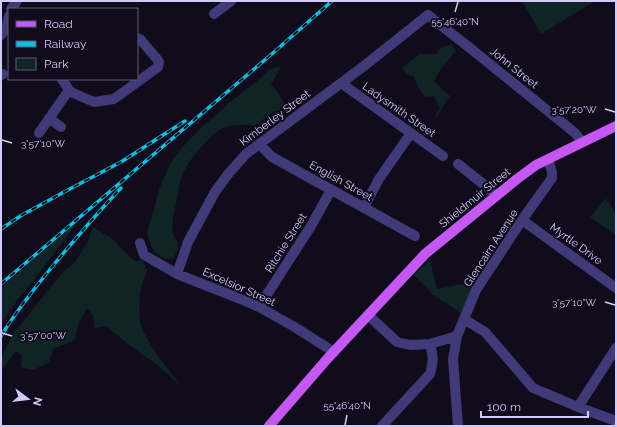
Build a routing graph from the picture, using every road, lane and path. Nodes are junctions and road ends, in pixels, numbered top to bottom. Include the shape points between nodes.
1 (231, 1) edge
2 (214, 14) dead end
3 (428, 15) joint
4 (8, 20) edge
5 (5, 31) edge
6 (138, 38) edge
7 (63, 80) edge
8 (340, 83) junction
9 (69, 90) junction
10 (49, 118) junction
11 (616, 126) edge
12 (61, 127) dead end
13 (39, 133) dead end
14 (411, 133) junction
15 (582, 142) junction
16 (260, 144) junction
17 (443, 156) dead end
18 (548, 160) junction
19 (458, 164) dead end
20 (331, 190) junction
21 (497, 195) junction
22 (364, 207) junction
23 (522, 220) junction
24 (415, 236) dead end
25 (140, 243) dead end
26 (177, 274) junction
27 (616, 288) edge
28 (259, 308) junction
29 (368, 315) junction
30 (464, 319) junction
31 (457, 336) junction
32 (430, 344) junction
33 (616, 348) edge
34 (334, 352) junction
35 (578, 407) junction
36 (616, 421) edge
37 (269, 426) edge
38 (382, 426) edge
39 (458, 426) edge

1 - 2 street
3 - 8 street, Kimberley Street
3 - 15 street, John Street via 575,133
4 - 5 street
6 - 9 street via 157,59 158,67 114,99 94,102
7 - 9 street
8 - 14 street, Ladysmith Street
8 - 16 street, Kimberley Street
9 - 10 street
10 - 12 street
10 - 13 street
11 - 15 main road, Shieldmuir Street
14 - 17 street, Ladysmith Street
14 - 22 street via 379,179
15 - 18 main road, Shieldmuir Street
16 - 20 street, English Street via 272,157
16 - 26 street, Kimberley Street via 246,154 215,192 188,242
18 - 21 main road, Shieldmuir Street via 536,165
18 - 23 street, Glencairn Avenue via 552,178
19 - 21 street
20 - 22 street, English Street
20 - 28 street, Ritchie Street
21 - 29 main road, Shieldmuir Street via 425,254
22 - 24 street, English Street
23 - 27 street, Myrtle Drive
23 - 30 street, Glencairn Avenue via 476,290
25 - 26 street, Excelsior Street via 144,255
26 - 28 street, Excelsior Street
28 - 34 street, Excelsior Street
29 - 32 street via 398,342
29 - 34 main road, Shieldmuir Street
30 - 31 street, Glencairn Avenue
30 - 35 street via 485,332 533,388
31 - 32 street
31 - 39 street, Glencairn Avenue via 453,359
32 - 38 street via 433,358 430,374
33 - 35 street
34 - 37 main road, Shieldmuir Street
35 - 36 street

